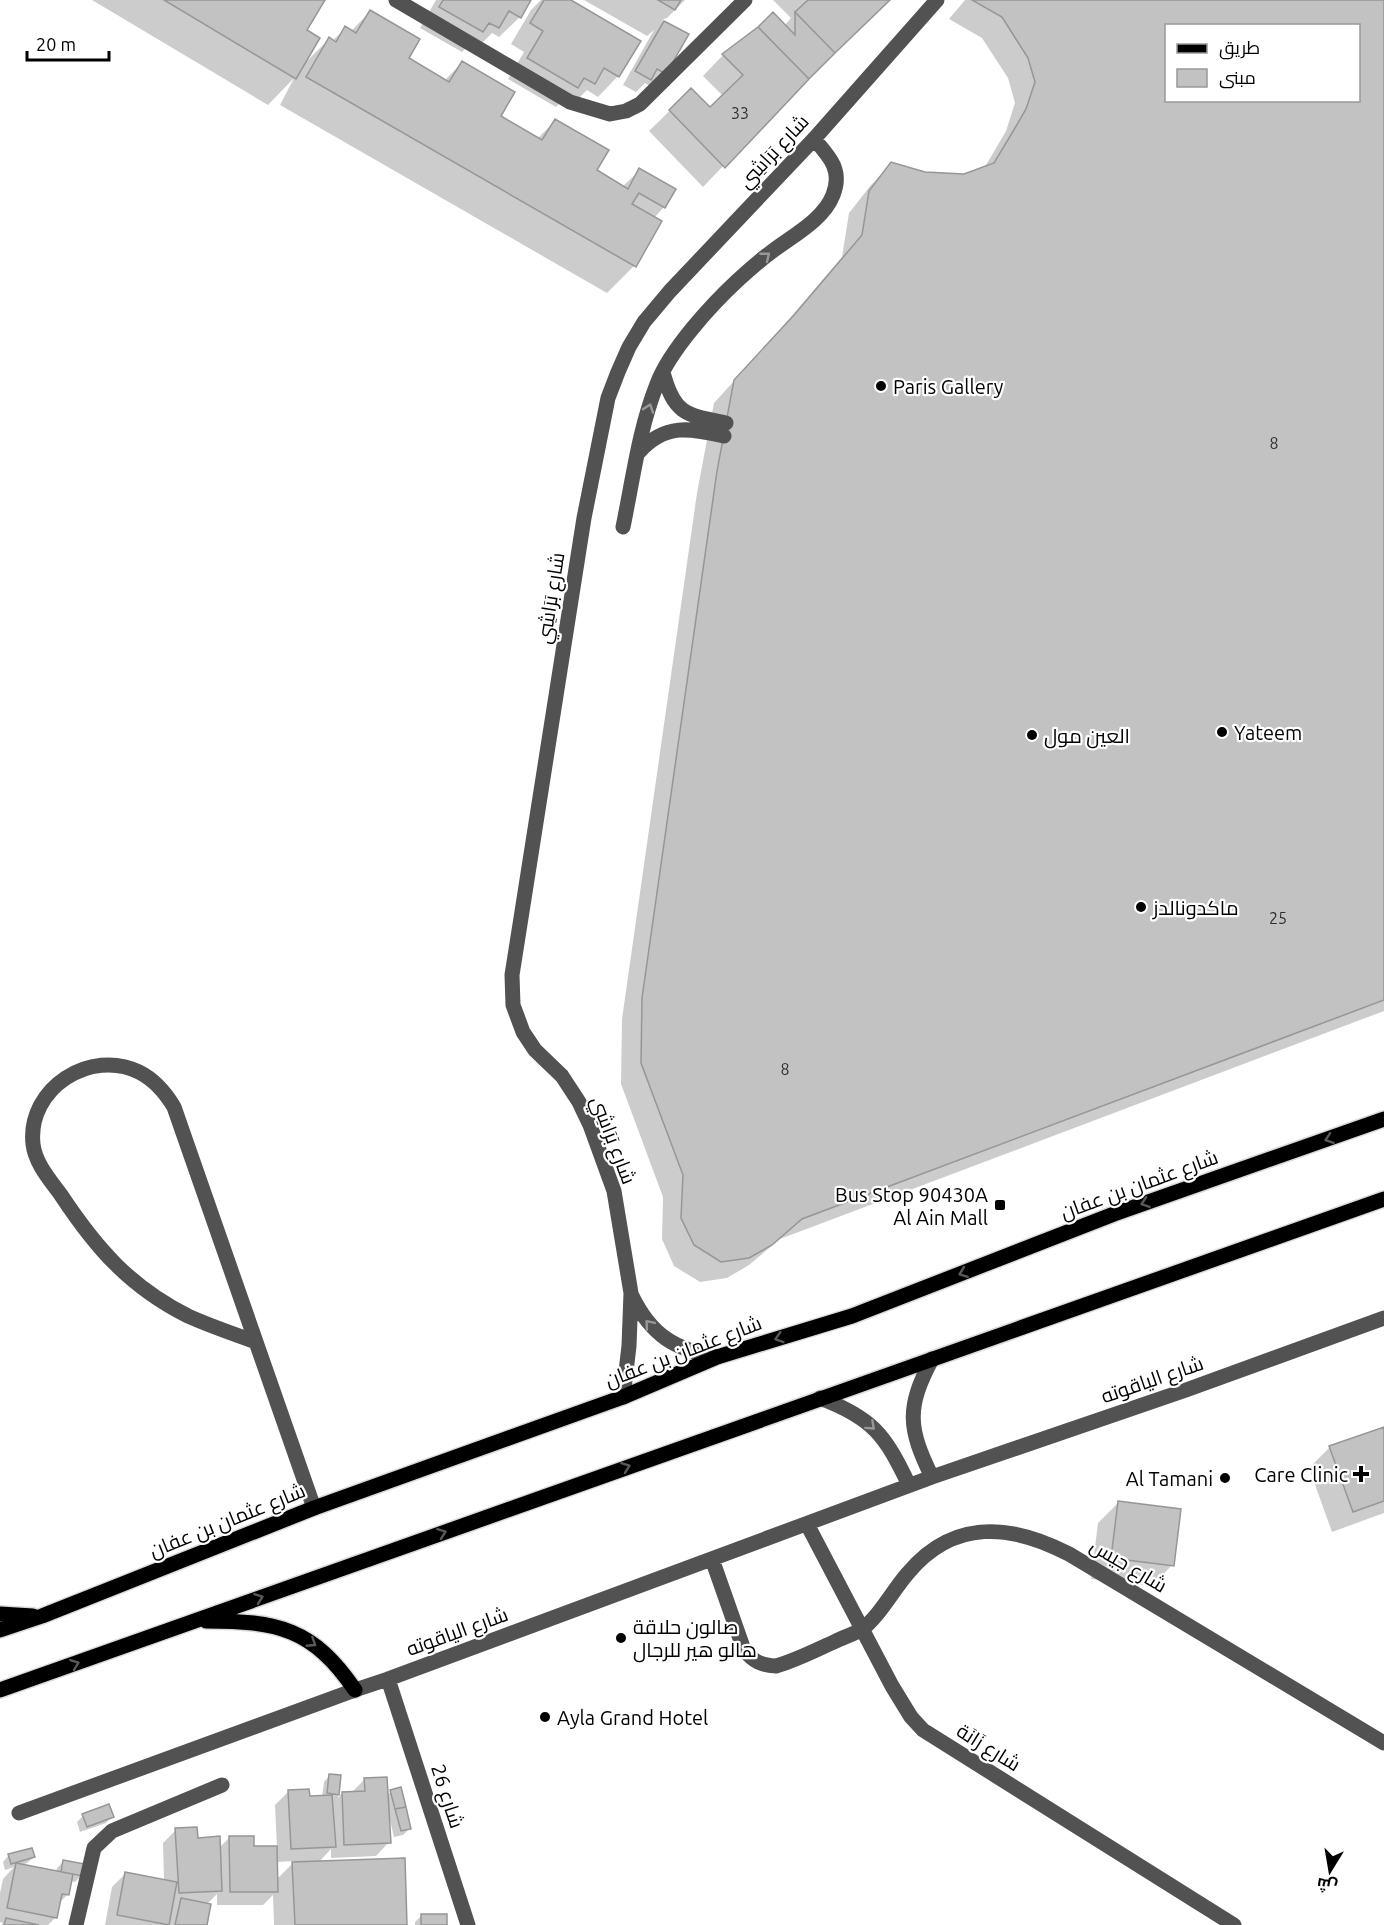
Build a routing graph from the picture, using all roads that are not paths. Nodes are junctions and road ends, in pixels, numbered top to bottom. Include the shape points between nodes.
1 (396, 0) edge
2 (745, 0) edge
3 (937, 0) edge
4 (813, 139) junction
5 (663, 372) junction
6 (639, 452) junction
7 (623, 527) dead end
8 (1384, 1119) edge
9 (1384, 1199) edge
10 (631, 1293) junction
11 (1384, 1317) edge
12 (256, 1342) junction
13 (717, 1357) junction
14 (932, 1359) junction
15 (623, 1397) junction
16 (820, 1398) junction
17 (932, 1477) junction
18 (909, 1485) junction
19 (314, 1508) junction
20 (807, 1524) junction
21 (712, 1559) junction
22 (0, 1614) edge
23 (42, 1616) junction
24 (194, 1621) junction
25 (861, 1629) junction
26 (0, 1630) edge
27 (39, 1677) junction
28 (388, 1679) junction
29 (0, 1690) edge
30 (355, 1690) junction
31 (0, 1702) edge
32 (1384, 1743) edge
33 (222, 1785) dead end
34 (19, 1812) dead end
35 (76, 1925) edge
36 (468, 1925) edge
37 (1234, 1925) edge

1 - 2 street via 570,102 610,114 640,104
3 - 4 street, شارع بَرَاشِي
5 -> 4 street via 714,303 829,204 837,180 832,160
4 - 10 street, شارع بَرَاشِي via 644,322 618,372 608,398 584,518 527,872 512,975 513,1005 523,1032 562,1076 590,1125 614,1191
6 -> 5 street via 645,417
5 - 6 street via 668,391 681,410 725,430 677,429 656,436
6 - 7 street
8 -> 13 main road, شارع عثمان بن عفان via 1114,1214 852,1316
9 - 14 main road
13 -> 10 street, شارع بَرَاشِي via 694,1353 655,1331
10 - 15 street, شارع بَرَاشِي via 630,1346
11 - 17 street, شارع الياقوته
12 - 12 street via 174,1107 165,1092 153,1080 122,1066 88,1067 58,1083 38,1110 33,1144 37,1160 87,1233 117,1266 160,1300 189,1316
12 - 19 street
13 - 15 main road, شارع عثمان بن عفان
14 - 16 main road
14 - 17 street via 919,1382 913,1408 914,1435
15 - 19 main road, شارع عثمان بن عفان
16 -> 18 street via 870,1423 887,1442
24 -> 16 main road
17 - 18 street, شارع الياقوته
18 - 20 street, شارع الياقوته
19 - 23 main road, شارع عثمان بن عفان
20 - 21 street, شارع الياقوته
20 - 25 street, شارع زَانَة
21 - 25 street via 744,1650 762,1665 789,1662
21 - 28 street, شارع الياقوته
22 - 23 main road
23 - 26 main road, شارع عثمان بن عفان
27 -> 24 main road
24 -> 30 main road via 268,1624 299,1635 328,1655
25 - 32 street, شارع جيس via 933,1548 962,1534 996,1531 1022,1535 1069,1554
25 - 37 street, شارع زَانَة via 901,1702 923,1730
27 - 29 main road
27 - 31 main road
28 - 30 street, شارع الياقوته
28 - 36 street, شارع 26
30 - 34 street, شارع الياقوته
33 - 35 street via 106,1836 94,1848

